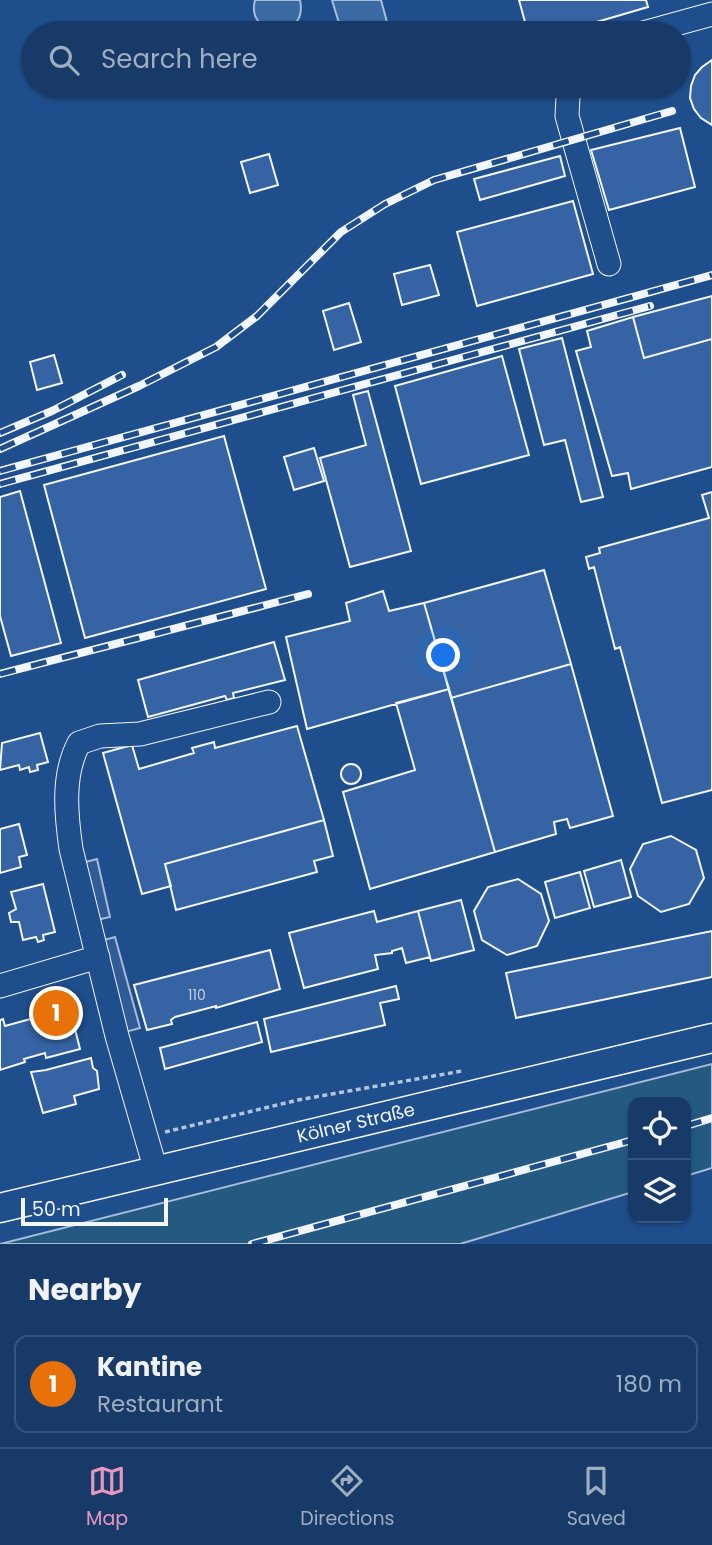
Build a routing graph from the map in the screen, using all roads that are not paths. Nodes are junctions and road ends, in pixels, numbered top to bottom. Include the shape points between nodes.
1 (712, 14) edge
2 (687, 21) edge
3 (568, 98) edge
4 (609, 264) dead end
5 (269, 702) dead end
6 (97, 957) junction
7 (0, 986) edge
8 (712, 1038) edge
9 (156, 1171) junction
10 (0, 1208) edge

1 - 2 lane
3 - 4 lane via 566,116
5 - 6 lane via 140,734 100,736 79,743 71,759 67,821
6 - 7 lane
6 - 9 lane
8 - 9 main road, Kölner Straße
9 - 10 main road, Kölner Straße

